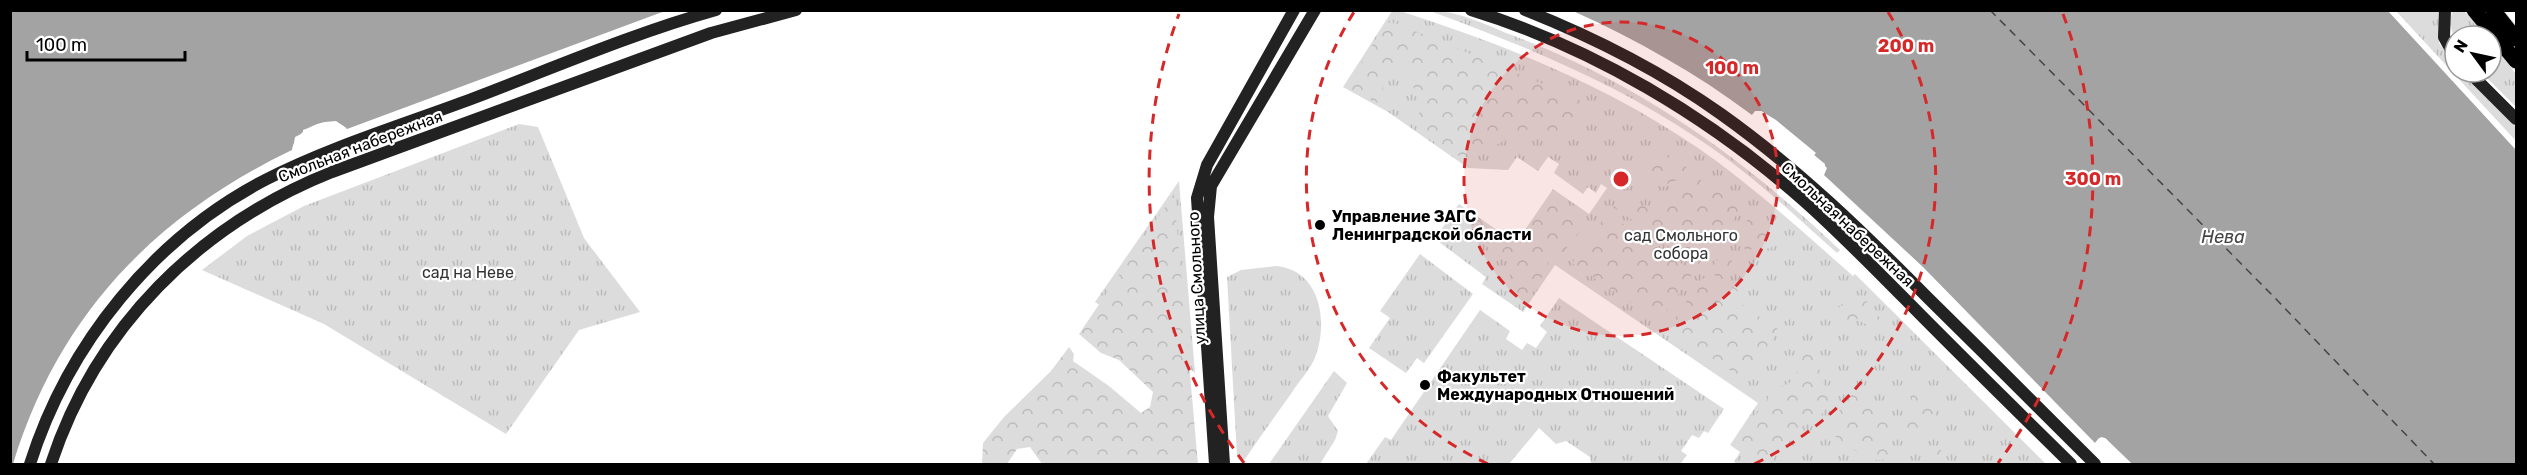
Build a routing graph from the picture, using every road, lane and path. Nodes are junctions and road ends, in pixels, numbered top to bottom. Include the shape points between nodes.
1 (716, 10) edge
2 (796, 10) edge
3 (1294, 10) edge
4 (1315, 10) edge
5 (1471, 10) edge
6 (1525, 10) edge
7 (2474, 10) edge
8 (2493, 10) edge
9 (2517, 39) edge
10 (2517, 61) edge
11 (2481, 84) edge
12 (2517, 119) edge
13 (30, 465) edge
14 (51, 465) edge
15 (1215, 465) edge
16 (1224, 465) edge
17 (2071, 465) edge
18 (2095, 465) edge

1 - 13 main road, Смольная набережная via 298,164 227,203 156,260 98,327 56,399
2 - 14 main road, Смольная набережная via 711,33 332,172 237,219 169,274 114,338 74,407
3 - 15 main road, улица Смольного via 1207,165 1197,198
4 - 16 main road, улица Смольного via 1211,186 1208,228
5 - 17 main road, Смольная набережная via 1541,37 1616,73 1710,128 1748,156 1804,200
6 - 18 main road, Смольная набережная via 1634,61 1720,113 1759,142 1814,186 1878,247
7 - 10 main road
8 - 9 main road
11 - 12 main road

